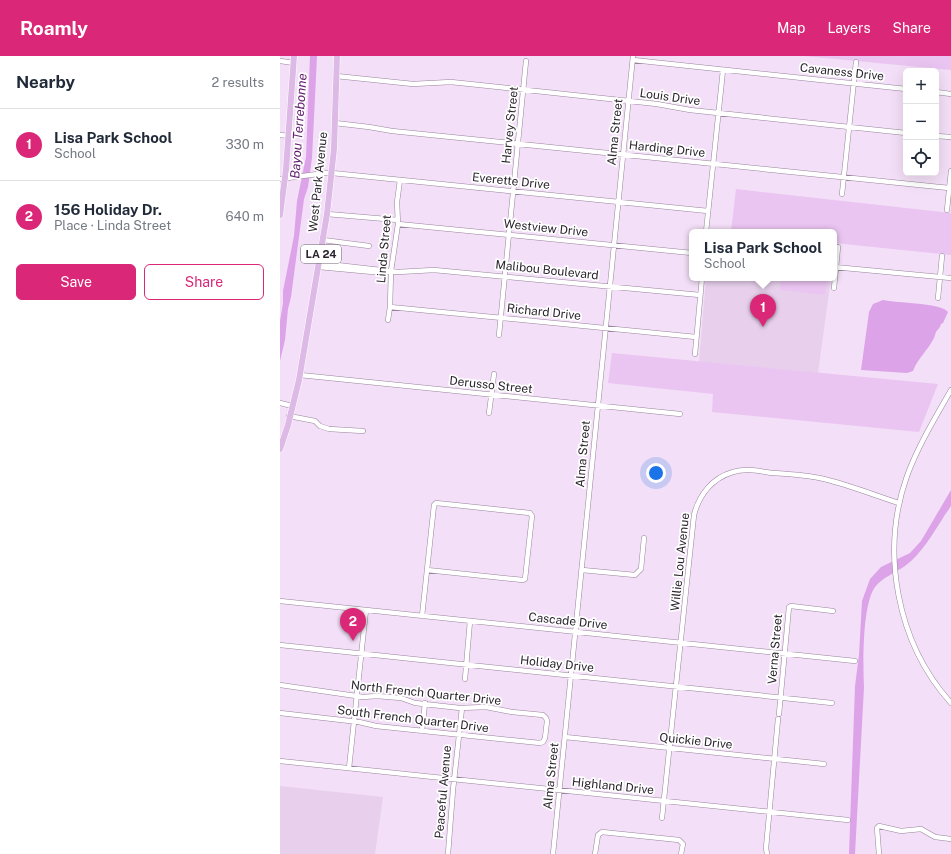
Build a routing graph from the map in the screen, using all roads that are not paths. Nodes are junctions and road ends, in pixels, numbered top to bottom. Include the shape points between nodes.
1 (337, 56) edge
2 (633, 58) edge
3 (294, 59) edge
4 (280, 61) edge
5 (526, 61) dead end
6 (856, 62) dead end
7 (723, 71) junction
8 (336, 76) junction
9 (854, 84) junction
10 (903, 89) edge
11 (523, 90) junction
12 (939, 92) edge
13 (951, 94) edge
14 (628, 101) junction
15 (718, 113) junction
16 (335, 123) junction
17 (850, 127) junction
18 (903, 133) edge
19 (280, 135) edge
20 (289, 136) junction
21 (939, 136) edge
22 (951, 138) edge
23 (518, 144) junction
24 (623, 154) junction
25 (713, 164) junction
26 (951, 171) edge
27 (332, 173) junction
28 (844, 177) junction
29 (282, 179) edge
30 (400, 180) junction
31 (949, 188) junction
32 (513, 191) junction
33 (842, 194) dead end
34 (618, 202) junction
35 (947, 210) dead end
36 (708, 211) junction
37 (328, 214) junction
38 (280, 215) edge
39 (398, 222) junction
40 (706, 229) edge
41 (509, 235) junction
42 (323, 240) junction
43 (614, 245) junction
44 (369, 246) dead end
45 (838, 247) dead end
46 (689, 253) edge
47 (837, 254) edge
48 (942, 256) dead end
49 (319, 265) junction
50 (837, 267) edge
51 (391, 271) junction
52 (505, 276) junction
53 (940, 277) junction
54 (951, 278) edge
55 (702, 281) edge
56 (834, 281) edge
57 (610, 287) junction
58 (834, 288) dead end
59 (700, 295) junction
60 (938, 298) dead end
61 (390, 307) junction
62 (501, 318) junction
63 (388, 320) dead end
64 (606, 328) junction
65 (499, 335) dead end
66 (696, 337) junction
67 (695, 354) dead end
68 (494, 374) dead end
69 (300, 375) junction
70 (951, 390) edge
71 (491, 395) junction
72 (280, 403) edge
73 (292, 406) junction
74 (598, 406) junction
75 (489, 413) dead end
76 (680, 414) dead end
77 (289, 416) junction
78 (363, 431) dead end
79 (280, 449) edge
80 (899, 503) junction
81 (644, 538) dead end
82 (427, 570) junction
83 (582, 570) junction
84 (280, 601) edge
85 (366, 610) junction
86 (833, 610) dead end
87 (422, 616) junction
88 (470, 621) junction
89 (576, 632) junction
90 (681, 643) junction
91 (280, 645) edge
92 (361, 654) junction
93 (785, 654) junction
94 (855, 661) dead end
95 (466, 664) junction
96 (571, 676) junction
97 (465, 678) dead end
98 (280, 685) edge
99 (676, 687) junction
100 (356, 696) junction
101 (780, 698) junction
102 (425, 703) junction
103 (832, 703) dead end
104 (951, 703) edge
105 (462, 708) junction
106 (280, 713) edge
107 (354, 721) junction
108 (422, 731) junction
109 (459, 735) junction
110 (564, 737) junction
111 (543, 742) joint
112 (670, 748) junction
113 (774, 759) junction
114 (280, 761) edge
115 (824, 764) dead end
116 (349, 768) junction
117 (454, 779) junction
118 (559, 790) junction
119 (664, 801) junction
120 (769, 812) junction
121 (662, 818) dead end
122 (848, 820) dead end
123 (951, 839) edge
124 (448, 854) edge
125 (552, 854) edge
126 (595, 854) edge
127 (681, 854) edge
128 (767, 854) edge
129 (879, 854) edge

1 - 8 main road, West Park Avenue / LA 24
2 - 7 street, Cavaness Drive
2 - 14 street, Alma Street
3 - 4 street
3 - 20 main road
5 - 11 street, Harvey Street
6 - 9 street
7 - 9 street, Cavaness Drive
7 - 15 street
8 - 11 street, Louis Drive via 413,84 451,82
8 - 16 main road, West Park Avenue / LA 24
9 - 10 street, Cavaness Drive
9 - 17 street
11 - 14 street, Louis Drive
11 - 23 street, Harvey Street
12 - 13 street
14 - 15 street, Louis Drive
14 - 24 street, Alma Street
15 - 17 street, Louis Drive
15 - 25 street
16 - 23 street, Harding Drive
16 - 27 main road, West Park Avenue / LA 24
17 - 18 street, Louis Drive
17 - 28 street
19 - 20 street
20 - 29 main road
21 - 22 street
23 - 24 street, Harding Drive
23 - 32 street, Harvey Street
24 - 25 street, Harding Drive
24 - 34 street, Alma Street
25 - 28 street, Harding Drive
25 - 36 street
26 - 31 street
27 - 29 street, Everette Drive
27 - 30 street, Everette Drive
27 - 37 main road, West Park Avenue / LA 24
28 - 31 street, Harding Drive
28 - 33 street
29 - 38 main road
30 - 32 street, Everette Drive
30 - 39 street, Linda Street
31 - 35 street
32 - 34 street, Everette Drive
32 - 41 street, Harvey Street
34 - 36 street, Everette Drive
34 - 43 street, Alma Street
36 - 40 street
37 - 39 street, Westview Drive
37 - 42 main road, West Park Avenue / LA 24
39 - 41 street, Westview Drive
39 - 51 street, Linda Street
41 - 43 street, Westview Drive
41 - 52 street, Harvey Street
42 - 44 street
42 - 49 main road, West Park Avenue / LA 24
43 - 46 street, Westview Drive
43 - 57 street, Alma Street
45 - 47 street
48 - 53 street
49 - 51 street, Malibou Boulevard via 384,273
49 - 69 main road, West Park Avenue / LA 24
50 - 53 street
51 - 52 street, Malibou Boulevard via 434,270
51 - 61 street, Linda Street
52 - 57 street, Malibou Boulevard
52 - 62 street, Harvey Street
53 - 54 street
53 - 60 street
55 - 59 street
56 - 58 street
57 - 59 street, Malibou Boulevard
57 - 64 street, Alma Street
59 - 66 street
61 - 62 street, Richard Drive
61 - 63 street, Linda Street
62 - 64 street, Richard Drive
62 - 65 street, Harvey Street
64 - 66 street, Richard Drive
64 - 74 street, Alma Street
66 - 67 street
68 - 71 street
69 - 71 street, Derusso Street
69 - 73 main road, West Park Avenue / LA 24
70 - 80 street via 913,459
71 - 74 street, Derusso Street
71 - 75 street
72 - 73 street
73 - 77 main road, West Park Avenue / LA 24
74 - 76 street, Derusso Street
74 - 83 street, Alma Street
77 - 78 street via 315,421 329,429
77 - 79 main road, West Park Avenue / LA 24
80 - 90 street, Willie Lou Avenue via 836,483 802,476 746,470 733,472 716,480 702,494 694,515
80 - 104 street via 894,561 903,617 930,676
81 - 83 street via 640,569 635,575
82 - 82 street via 436,503 530,513 532,516 525,579
82 - 87 street
83 - 89 street, Alma Street
84 - 85 street, Cascade Drive
85 - 87 street, Cascade Drive
85 - 92 street
86 - 93 street, Verna Street via 790,606
87 - 88 street, Cascade Drive
88 - 89 street, Cascade Drive
88 - 95 street
89 - 90 street, Cascade Drive
89 - 96 street, Alma Street
90 - 93 street, Cascade Drive
90 - 99 street, Willie Lou Avenue
91 - 92 street, Holiday Drive
92 - 95 street, Holiday Drive
92 - 100 street
93 - 94 street, Cascade Drive
93 - 101 street, Verna Street
95 - 96 street, Holiday Drive
95 - 97 street
96 - 99 street, Holiday Drive
96 - 110 street, Alma Street
98 - 100 street, North French Quarter Drive
99 - 101 street, Holiday Drive
99 - 112 street, Willie Lou Avenue
100 - 102 street, North French Quarter Drive via 400,698
100 - 107 street
101 - 103 street, Holiday Drive
101 - 113 street, Verna Street
102 - 105 street, North French Quarter Drive
102 - 108 street
105 - 109 street, Peaceful Avenue
105 - 111 street, North French Quarter Drive via 486,707 543,715 546,718
106 - 107 street, South French Quarter Drive
107 - 108 street, South French Quarter Drive
107 - 116 street
108 - 109 street, South French Quarter Drive
109 - 111 street, South French Quarter Drive
109 - 117 street, Peaceful Avenue
110 - 112 street, Quickie Drive
110 - 118 street, Alma Street
112 - 113 street, Quickie Drive
112 - 119 street, Willie Lou Avenue
113 - 115 street, Quickie Drive
113 - 120 street, Verna Street
114 - 116 street, Highland Drive
116 - 117 street, Highland Drive
117 - 118 street, Highland Drive
117 - 124 street, Peaceful Avenue
118 - 119 street, Highland Drive
118 - 125 street, Alma Street
119 - 120 street, Highland Drive
119 - 121 street, Willie Lou Avenue
120 - 122 street, Highland Drive
120 - 128 street, Verna Street
123 - 129 street via 935,837 920,829 901,831 879,826
126 - 127 street via 598,835 602,832 679,840 683,844

